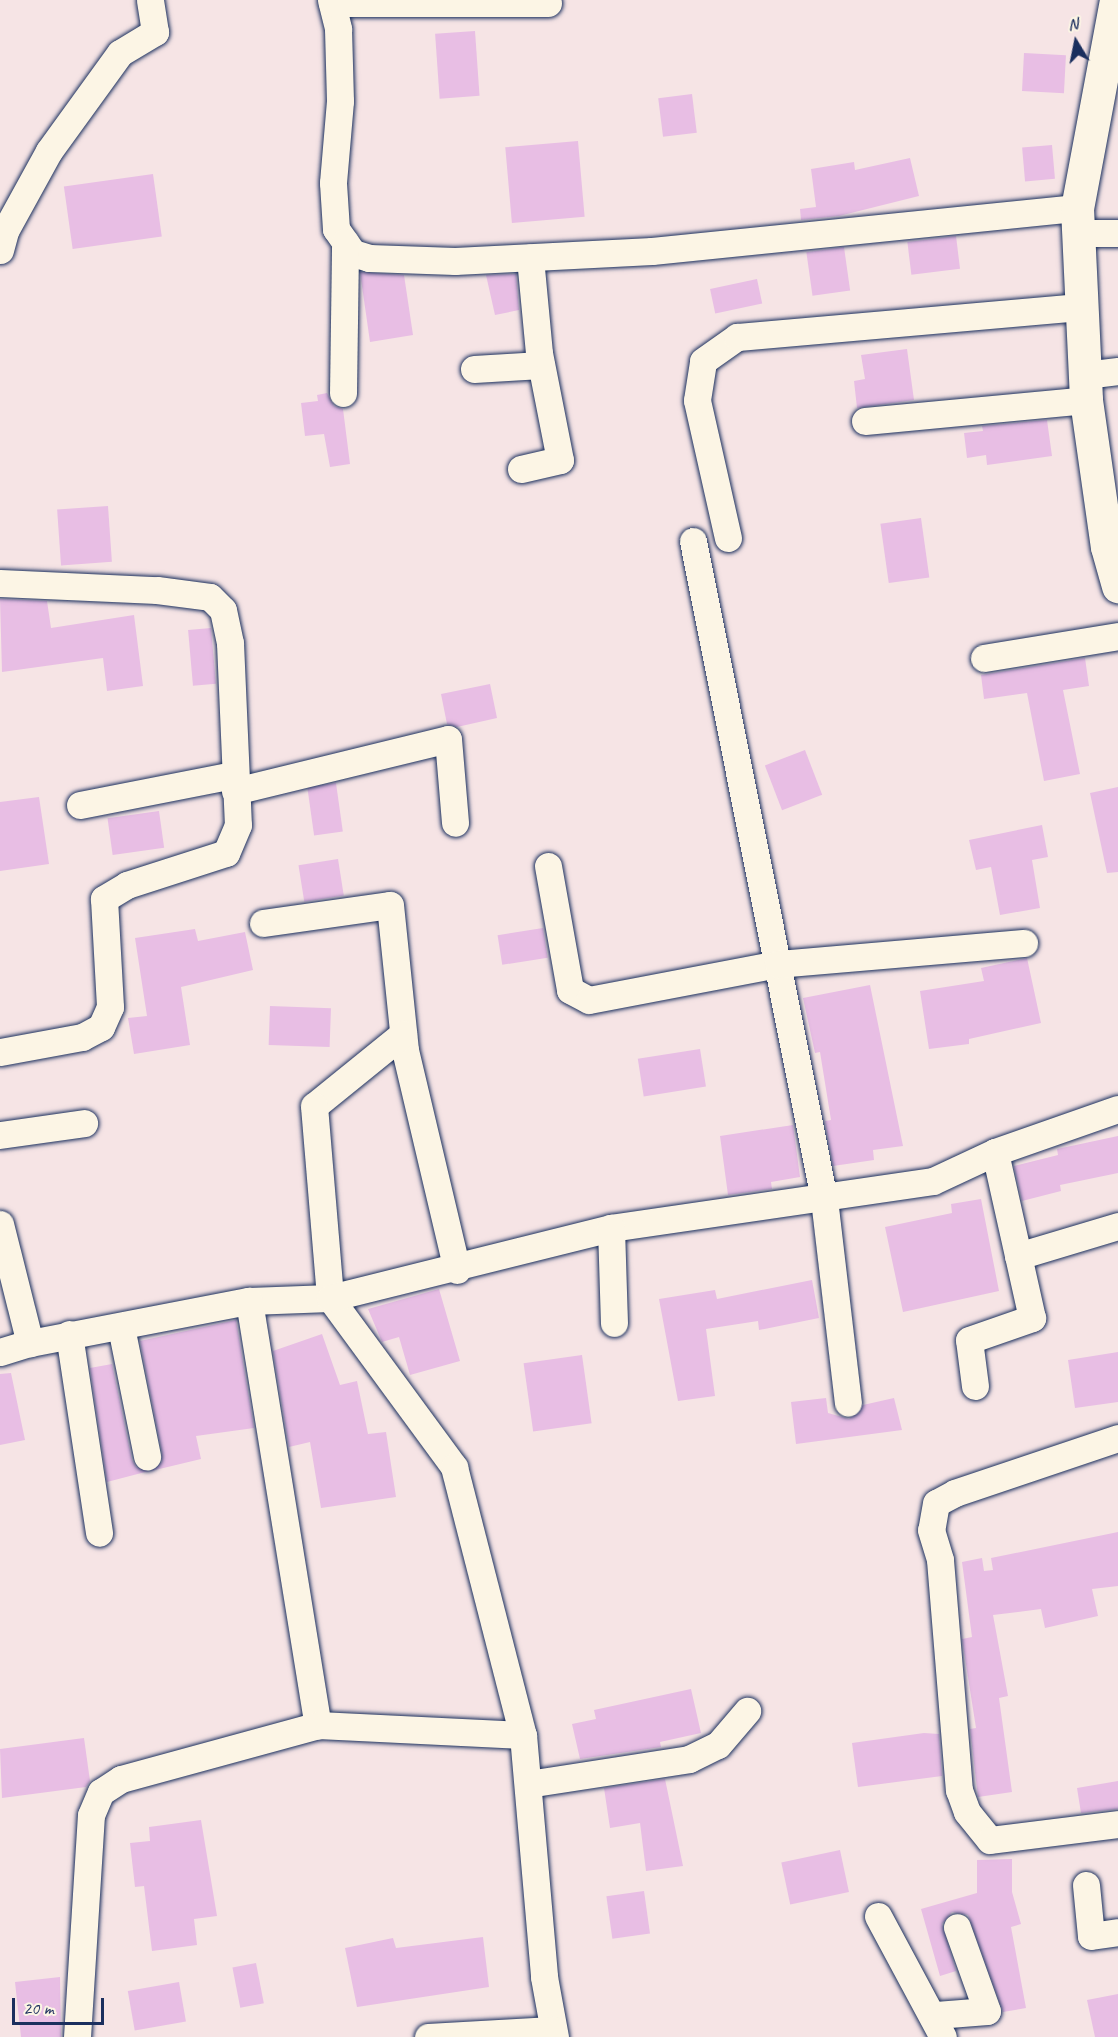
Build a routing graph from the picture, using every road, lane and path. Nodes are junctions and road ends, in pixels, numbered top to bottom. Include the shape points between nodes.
1 (150, 0) edge
2 (332, 1) edge
3 (548, 3) dead end
4 (1116, 8) edge
5 (1077, 220) junction
6 (1118, 233) edge
7 (2, 237) edge
8 (345, 242) junction
9 (530, 257) junction
10 (1081, 307) junction
11 (541, 365) junction
12 (474, 369) dead end
13 (1118, 371) edge
14 (1085, 388) junction
15 (343, 393) dead end
16 (865, 421) dead end
17 (520, 468) dead end
18 (728, 538) dead end
19 (693, 541) dead end
20 (0, 583) edge
21 (1118, 586) edge
22 (1118, 636) edge
23 (984, 658) dead end
24 (234, 783) junction
25 (80, 805) dead end
26 (455, 823) dead end
27 (548, 866) dead end
28 (263, 923) dead end
29 (1024, 943) dead end
30 (778, 964) junction
31 (403, 1034) junction
32 (0, 1052) edge
33 (1118, 1109) edge
34 (84, 1123) dead end
35 (0, 1135) edge
36 (995, 1152) junction
37 (824, 1199) junction
38 (0, 1224) edge
39 (1118, 1226) edge
40 (611, 1228) junction
41 (1018, 1256) junction
42 (457, 1270) junction
43 (330, 1298) junction
44 (249, 1300) junction
45 (614, 1323) dead end
46 (121, 1327) junction
47 (69, 1334) junction
48 (30, 1343) junction
49 (0, 1353) edge
50 (975, 1386) dead end
51 (848, 1402) dead end
52 (1118, 1438) edge
53 (147, 1456) dead end
54 (99, 1533) dead end
55 (747, 1711) dead end
56 (318, 1725) junction
57 (524, 1735) junction
58 (528, 1784) junction
59 (1118, 1824) edge
60 (1086, 1885) dead end
61 (878, 1916) dead end
62 (957, 1927) dead end
63 (1118, 1932) edge
64 (940, 2026) edge
65 (553, 2033) edge
66 (77, 2037) edge
67 (428, 2037) edge

1 - 7 street via 155,32 120,53 49,151
2 - 3 street
2 - 8 street via 338,29 340,101 333,183 336,229
4 - 5 street
5 - 6 street
5 - 9 street
5 - 10 street
8 - 9 street via 353,253 369,258
8 - 15 street
9 - 11 street
10 - 14 street
10 - 18 street via 737,337 703,361 697,400
11 - 12 street
11 - 17 street via 560,460
13 - 14 street
14 - 16 street
14 - 21 street via 1107,547
19 - 30 street
20 - 24 street via 157,590 210,597 223,610 230,643
22 - 23 street
24 - 25 street
24 - 26 street via 448,739
24 - 32 street via 238,825 226,853 126,885 104,899 110,1007 101,1027 82,1037
27 - 30 street via 570,990 588,1000
28 - 31 street via 390,905
29 - 30 street
30 - 37 street
31 - 42 street
31 - 43 street via 314,1106
33 - 36 street
34 - 35 street
36 - 37 street via 933,1181
36 - 41 street
37 - 40 street
37 - 51 street
38 - 48 street
39 - 41 street
40 - 42 street
40 - 45 street
41 - 50 street via 1032,1318 969,1340
42 - 43 street
43 - 44 street
43 - 57 street via 454,1467
44 - 46 street
44 - 56 street
46 - 47 street
46 - 53 street
47 - 48 street
47 - 54 street
48 - 49 street
52 - 59 street via 955,1493 936,1503 931,1530 940,1560 959,1790 967,1812 990,1840
55 - 58 street via 718,1745 689,1759
56 - 57 street
56 - 66 street via 120,1779 101,1792 91,1815 88,1842
57 - 58 street
58 - 65 street
60 - 63 street via 1091,1936
61 - 64 street
62 - 64 street via 987,2011
65 - 67 street

